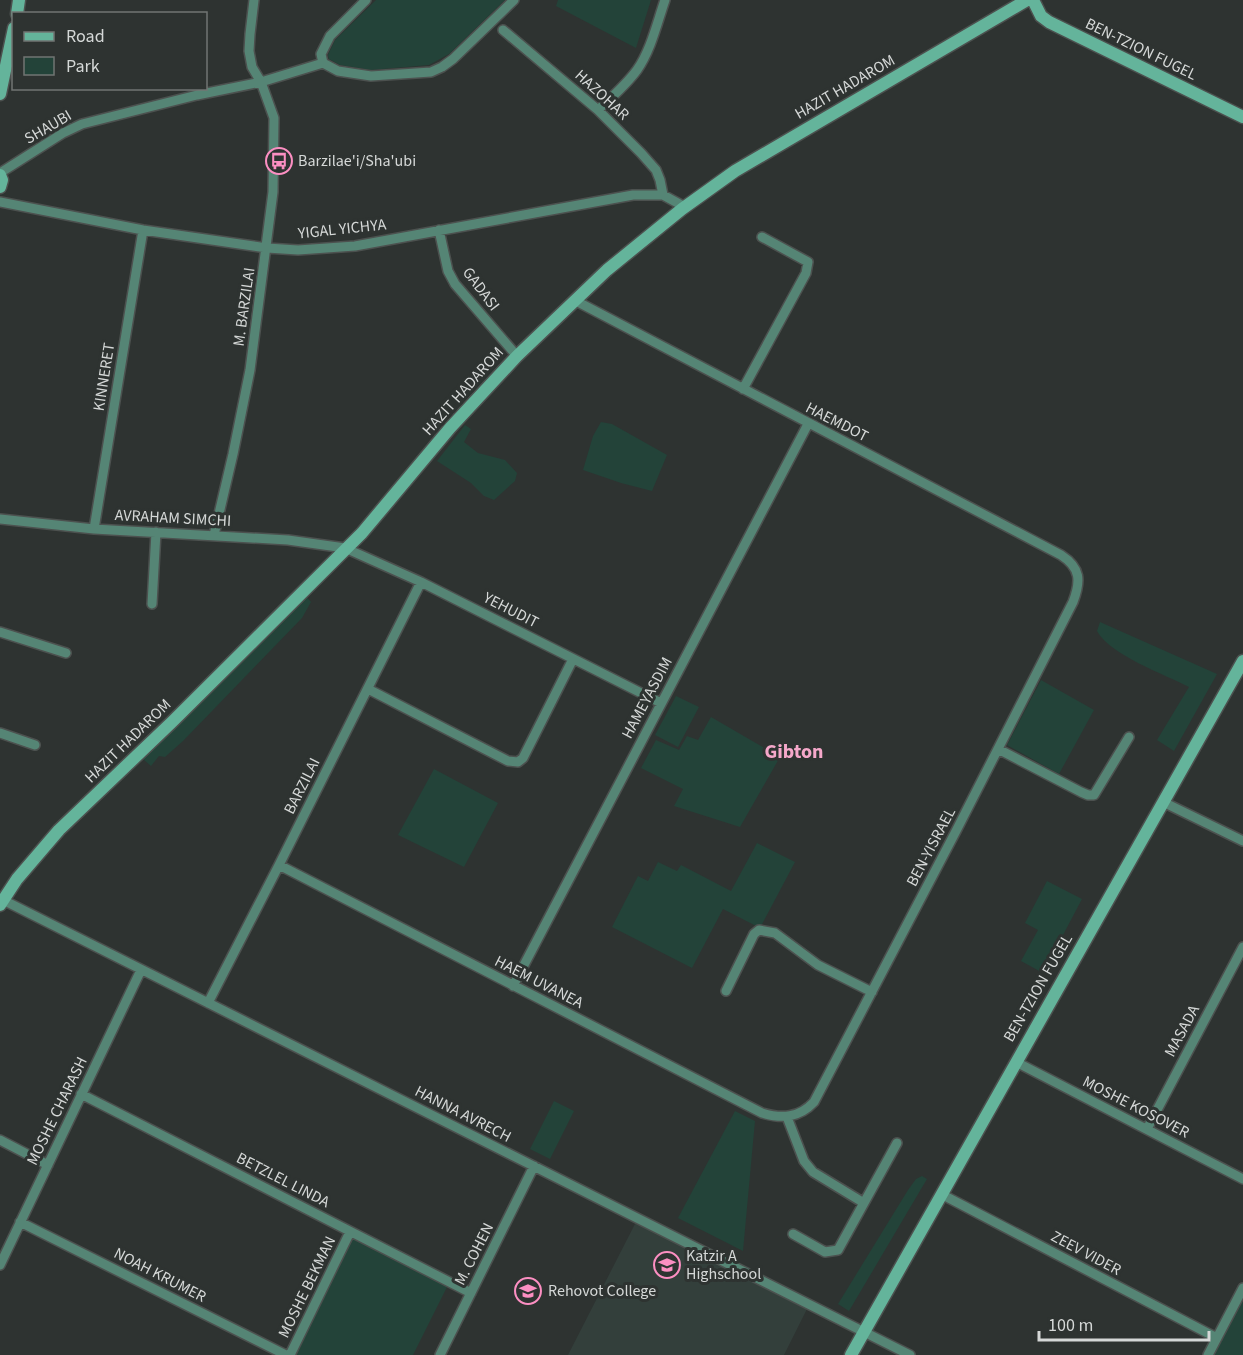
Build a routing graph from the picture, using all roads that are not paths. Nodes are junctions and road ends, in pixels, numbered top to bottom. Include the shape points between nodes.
1 (254, 0) edge
2 (366, 0) edge
3 (514, 0) edge
4 (664, 0) edge
5 (1027, 0) edge
6 (1033, 0) edge
7 (503, 30) dead end
8 (12, 37) edge
9 (323, 63) junction
10 (261, 82) junction
11 (0, 94) edge
12 (598, 110) junction
13 (1243, 117) edge
14 (0, 174) edge
15 (0, 187) edge
16 (663, 195) junction
17 (0, 202) edge
18 (685, 207) junction
19 (144, 230) junction
20 (439, 230) junction
21 (762, 237) dead end
22 (267, 248) junction
23 (576, 301) junction
24 (517, 356) junction
25 (742, 389) junction
26 (808, 424) junction
27 (0, 519) edge
28 (94, 529) junction
29 (156, 532) junction
30 (214, 535) junction
31 (345, 548) junction
32 (1078, 574) joint
33 (421, 582) junction
34 (152, 604) dead end
35 (0, 632) edge
36 (66, 653) dead end
37 (573, 658) junction
38 (1241, 668) edge
39 (368, 689) junction
40 (661, 703) junction
41 (0, 733) edge
42 (1129, 737) dead end
43 (35, 745) dead end
44 (998, 749) junction
45 (1163, 802) junction
46 (1243, 841) edge
47 (279, 865) junction
48 (1, 903) edge
49 (1243, 947) edge
50 (141, 970) junction
51 (513, 986) junction
52 (726, 991) dead end
53 (872, 992) junction
54 (207, 1003) junction
55 (1016, 1062) junction
56 (81, 1095) junction
57 (787, 1117) junction
58 (1148, 1130) junction
59 (0, 1140) edge
60 (897, 1143) dead end
61 (48, 1165) junction
62 (534, 1166) junction
63 (1243, 1179) edge
64 (941, 1194) junction
65 (864, 1203) junction
66 (20, 1222) junction
67 (351, 1232) junction
68 (793, 1234) dead end
69 (0, 1265) edge
70 (1243, 1288) edge
71 (471, 1293) junction
72 (863, 1331) junction
73 (1217, 1338) junction
74 (286, 1355) edge
75 (290, 1355) edge
76 (440, 1355) edge
77 (851, 1355) edge
78 (910, 1355) edge
79 (1208, 1355) edge

1 - 10 street, M. BARZILAI via 249,51
2 - 9 street via 330,36 321,54
3 - 9 street via 453,59 431,72 360,75
4 - 12 street via 638,69
5 - 18 street, HAZIT HADAROM via 772,148
6 - 13 street, BEN-TZION FUGEL via 1049,22
7 - 12 street, HAZOHAR
8 - 11 street
9 - 10 street, SHAUBI
10 - 14 street, SHAUBI via 82,124
10 - 22 street, M. BARZILAI via 274,118
12 - 16 street, HAZOHAR via 656,170
14 - 15 street
16 - 18 street, YIGAL YICHYA
16 - 20 street, YIGAL YICHYA via 633,195
17 - 19 street, YIGAL YICHYA
18 - 23 street, HAZIT HADAROM via 607,270
19 - 22 street, YIGAL YICHYA
19 - 28 street, KINNERET
20 - 22 street, YIGAL YICHYA via 324,249
20 - 24 street, GADASI via 448,271 455,284
21 - 25 street via 808,262 808,266
22 - 30 street, M. BARZILAI via 250,370
23 - 24 street, HAZIT HADAROM
23 - 25 street, HAEMDOT
24 - 31 street, HAZIT HADAROM
25 - 26 street, HAEMDOT
26 - 32 street, HAEMDOT via 1061,555 1076,566
26 - 40 street, HAMEYASDIM
27 - 28 street, AVRAHAM SIMCHI
28 - 29 street, AVRAHAM SIMCHI
29 - 30 street, AVRAHAM SIMCHI
29 - 34 street
30 - 31 street, AVRAHAM SIMCHI
31 - 33 street, YEHUDIT
31 - 48 street, HAZIT HADAROM via 59,830
32 - 44 street, BEN-YISRAEL via 1073,602
33 - 37 street, YEHUDIT
33 - 39 street, BARZILAI
35 - 36 street
37 - 39 street via 518,762 508,761
37 - 40 street, YEHUDIT
38 - 45 street, BEN-TZION FUGEL
39 - 47 street, BARZILAI
40 - 51 street, HAMEYASDIM
41 - 43 street
42 - 44 street via 1094,795
44 - 53 street, BEN-YISRAEL
45 - 46 street
45 - 55 street, BEN-TZION FUGEL
47 - 51 street, HAEM UVANEA
47 - 54 street, BARZILAI
48 - 50 street, HANNA AVRECH
49 - 58 street, MASADA
50 - 54 street, HANNA AVRECH
50 - 56 street, MOSHE CHARASH
51 - 57 street, HAEM UVANEA via 762,1113
52 - 53 street via 759,930 775,933 818,965
53 - 57 street, BEN-YISRAEL via 814,1102 799,1114
54 - 62 street, HANNA AVRECH
55 - 58 street, MOSHE KOSOVER
55 - 64 street, BEN-TZION FUGEL
56 - 61 street, MOSHE CHARASH
56 - 67 street, BETZLEL LINDA
57 - 65 street via 804,1161 813,1172
58 - 63 street, MOSHE KOSOVER
59 - 61 street
60 - 65 street
61 - 66 street, MOSHE CHARASH
62 - 71 street, M. COHEN
62 - 72 street, HANNA AVRECH
64 - 72 street, BEN-TZION FUGEL
64 - 73 street, ZEEV VIDER
65 - 68 street via 835,1252 825,1252
66 - 69 street, MOSHE CHARASH
66 - 74 street, NOAH KRUMER
67 - 71 street, BETZLEL LINDA
67 - 75 street, MOSHE BEKMAN
70 - 73 street
71 - 76 street, M. COHEN
72 - 77 street, BEN-TZION FUGEL
72 - 78 street, HANNA AVRECH
73 - 79 street

